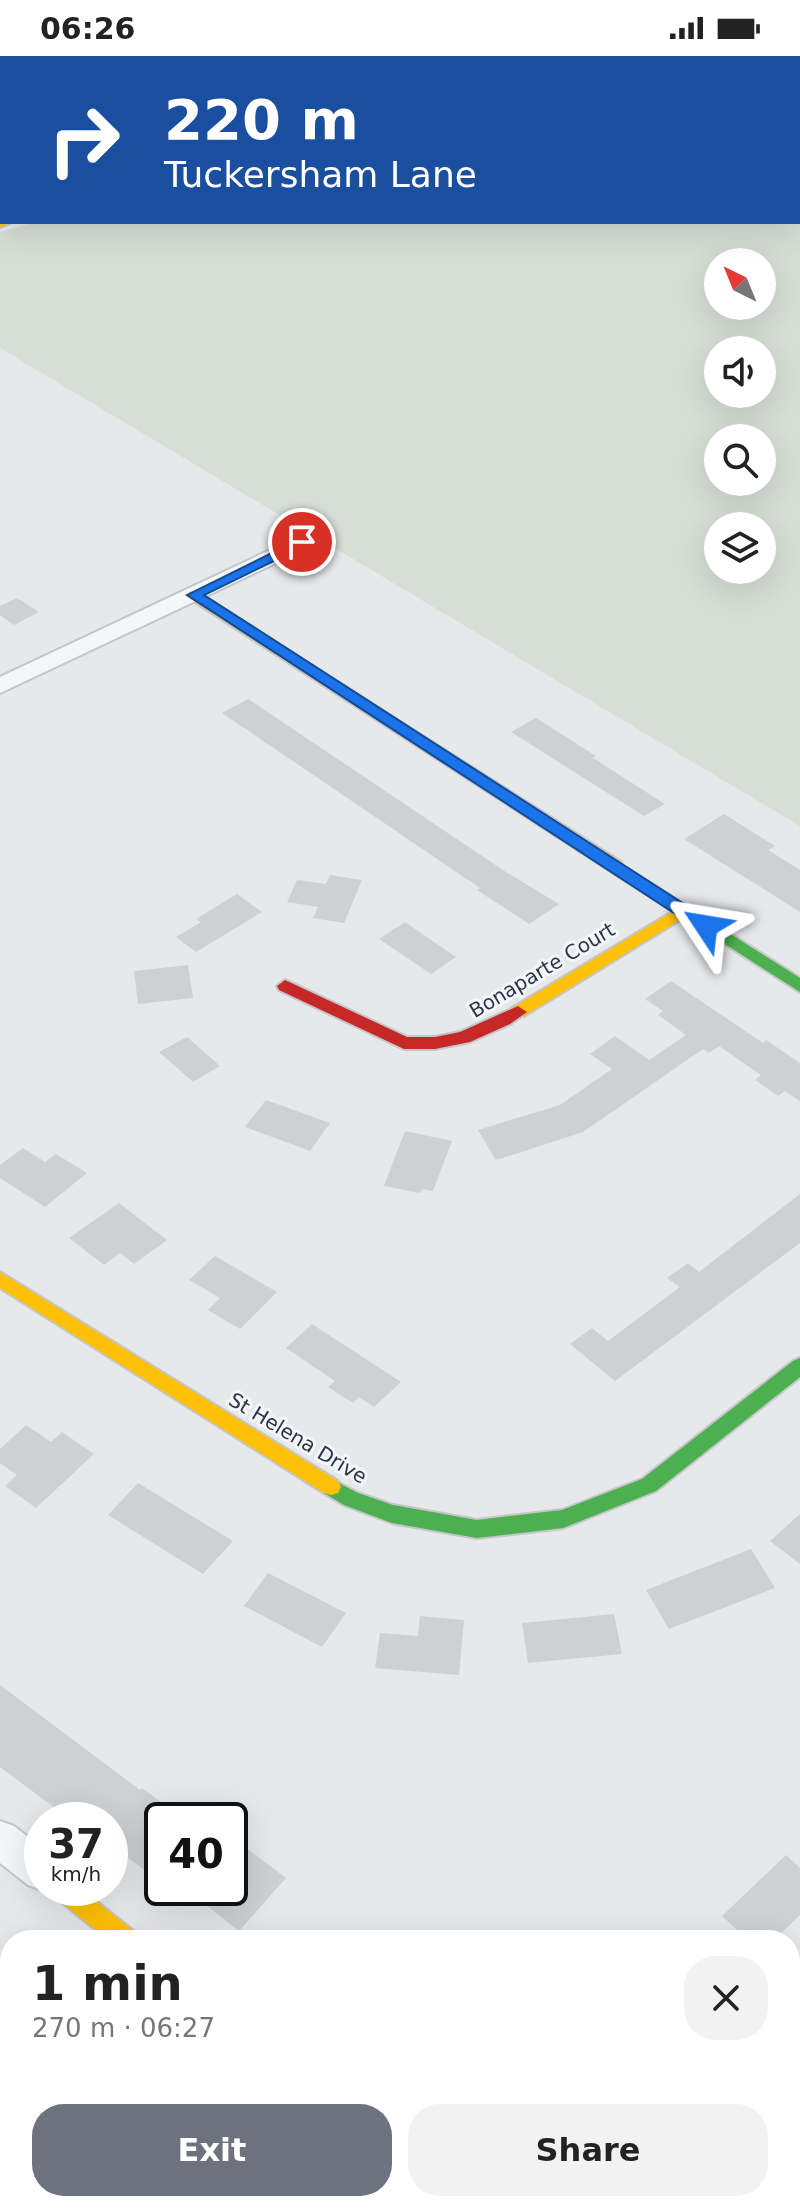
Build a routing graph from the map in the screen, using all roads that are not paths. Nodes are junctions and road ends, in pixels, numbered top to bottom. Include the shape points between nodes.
1 (302, 542) dead end
2 (194, 595) junction
3 (0, 686) edge
4 (682, 911) junction
5 (285, 986) dead end
6 (800, 986) edge
7 (0, 1279) edge
8 (800, 1366) edge
9 (0, 1839) edge
10 (24, 1858) edge
11 (84, 1906) edge
12 (114, 1930) edge

1 - 2 street
2 - 3 street
2 - 4 street
4 - 5 street, Bonaparte Court via 483,1034 424,1045 404,1043
4 - 6 street
7 - 8 street, St Helena Drive via 351,1499 392,1514 477,1529 563,1519 649,1485
9 - 10 street
11 - 12 street

